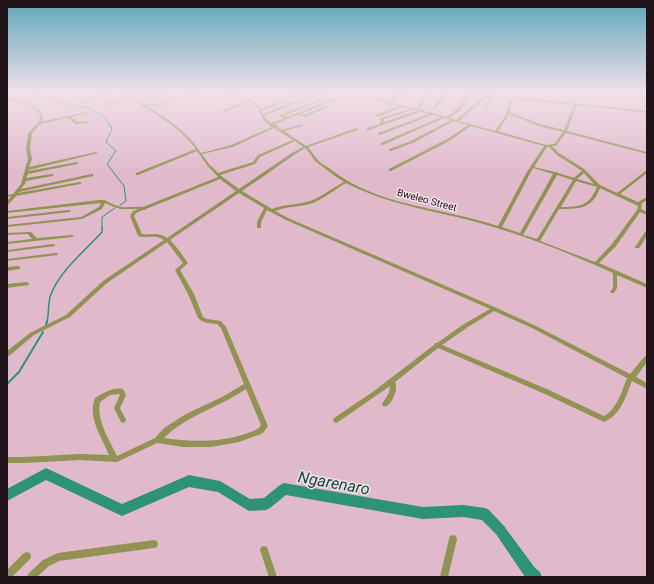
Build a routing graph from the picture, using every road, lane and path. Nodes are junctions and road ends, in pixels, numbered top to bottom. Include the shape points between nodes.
1 (53, 120) edge
2 (73, 120) edge
3 (168, 120) edge
4 (267, 120) edge
5 (282, 120) edge
6 (382, 120) edge
7 (392, 120) edge
8 (415, 120) edge
9 (440, 120) edge
10 (502, 120) edge
11 (526, 120) edge
12 (570, 120) edge
13 (455, 121) joint
14 (86, 122) dead end
15 (39, 123) joint
16 (382, 124) junction
17 (274, 125) junction
18 (302, 125) dead end
19 (470, 125) junction
20 (357, 129) dead end
21 (368, 129) dead end
22 (282, 131) junction
23 (566, 131) junction
24 (496, 132) junction
25 (379, 134) dead end
26 (295, 140) junction
27 (382, 144) dead end
28 (548, 146) junction
29 (305, 147) junction
30 (390, 150) dead end
31 (96, 152) dead end
32 (199, 152) junction
33 (647, 153) edge
34 (77, 163) dead end
35 (532, 167) junction
36 (390, 170) dead end
37 (583, 170) junction
38 (26, 171) junction
39 (647, 171) edge
40 (556, 173) junction
41 (136, 174) dead end
42 (52, 175) dead end
43 (92, 175) dead end
44 (219, 176) junction
45 (576, 178) junction
46 (24, 180) junction
47 (346, 182) junction
48 (80, 183) dead end
49 (599, 186) junction
50 (240, 190) junction
51 (19, 191) junction
52 (618, 194) junction
53 (15, 195) junction
54 (7, 196) edge
55 (647, 198) edge
56 (104, 201) junction
57 (7, 204) edge
58 (638, 204) junction
59 (558, 208) junction
60 (144, 209) junction
61 (266, 209) junction
62 (640, 210) junction
63 (69, 211) dead end
64 (272, 211) junction
65 (7, 212) edge
66 (647, 214) edge
67 (7, 218) edge
68 (7, 226) edge
69 (259, 227) dead end
70 (499, 228) junction
71 (647, 233) edge
72 (7, 234) edge
73 (521, 235) junction
74 (72, 236) dead end
75 (35, 239) junction
76 (167, 240) junction
77 (538, 241) junction
78 (7, 244) edge
79 (53, 245) dead end
80 (638, 247) dead end
81 (7, 251) edge
82 (56, 254) dead end
83 (7, 260) edge
84 (596, 263) junction
85 (18, 268) dead end
86 (7, 269) edge
87 (615, 272) junction
88 (27, 284) dead end
89 (7, 286) edge
90 (647, 286) edge
91 (612, 292) dead end
92 (494, 309) junction
93 (437, 345) junction
94 (7, 354) edge
95 (647, 358) edge
96 (631, 377) junction
97 (392, 381) junction
98 (247, 385) junction
99 (647, 386) edge
100 (385, 404) dead end
101 (123, 420) dead end
102 (336, 420) dead end
103 (157, 440) junction
104 (114, 458) junction
105 (7, 460) edge
106 (453, 539) dead end
107 (154, 544) dead end
108 (264, 550) dead end
109 (27, 556) dead end
110 (7, 576) edge
111 (30, 577) edge
112 (272, 577) edge
113 (444, 577) edge

1 - 15 street
2 - 14 street via 76,123
3 - 32 street
4 - 17 street, Bweleo Street
5 - 17 street
6 - 16 street
7 - 16 street
8 - 25 street
9 - 27 street
10 - 24 street
11 - 23 street
12 - 23 street
13 - 19 street
13 - 30 street
15 - 38 street via 30,133 30,160
16 - 21 street
17 - 22 street, Bweleo Street
17 - 32 street via 232,146
18 - 22 street
19 - 24 street
19 - 36 street via 450,139
20 - 29 street
22 - 26 street, Bweleo Street
23 - 28 street via 555,145
23 - 33 street
24 - 28 street
26 - 29 street, Bweleo Street
26 - 44 street via 259,156 254,164
28 - 35 street
28 - 37 street
29 - 47 street, Bweleo Street via 316,160
29 - 50 street
31 - 38 street
32 - 41 street
32 - 44 street
34 - 38 street
35 - 40 street
35 - 70 street
37 - 45 street
37 - 49 street
38 - 46 street
39 - 52 street
40 - 45 street
40 - 73 street
42 - 46 street
43 - 51 street
44 - 50 street
44 - 60 street
45 - 49 street
45 - 59 street
46 - 51 street
47 - 64 street via 304,204
47 - 70 street, Bweleo Street via 404,203
48 - 53 street
49 - 52 street
49 - 59 street via 589,204
50 - 61 street
50 - 76 street
51 - 53 street
52 - 58 street
53 - 54 street
53 - 57 street
55 - 58 street
56 - 60 street via 122,208
56 - 65 street
56 - 68 street via 101,208 82,218
58 - 62 street
59 - 77 street
60 - 76 street via 132,215 139,233 146,237 159,235
61 - 64 street
61 - 69 street via 258,223
62 - 66 street
62 - 84 street via 614,245
63 - 67 street
64 - 92 street
70 - 73 street, Bweleo Street
71 - 80 street
72 - 75 street via 30,233
73 - 77 street, Bweleo Street
74 - 75 street
75 - 78 street
76 - 94 street via 98,288 68,316 32,334
76 - 98 street via 186,262 177,270 201,318 216,321 221,325
77 - 84 street, Bweleo Street
79 - 81 street
82 - 83 street
84 - 87 street, Bweleo Street
85 - 86 street
87 - 90 street, Bweleo Street
87 - 91 street via 615,288
88 - 89 street
92 - 93 street via 466,324
92 - 96 street
93 - 96 street via 604,419 614,412
93 - 97 street
95 - 96 street
96 - 99 street
97 - 100 street via 392,394
97 - 102 street
98 - 103 street via 232,396 173,425
98 - 103 street via 264,422 265,426 261,431 239,439 211,444 183,444
101 - 104 street via 117,408 121,391 97,400 97,420
103 - 104 street via 123,457
104 - 105 street
106 - 113 street
107 - 111 street via 58,558 46,563
108 - 112 street
109 - 110 street

